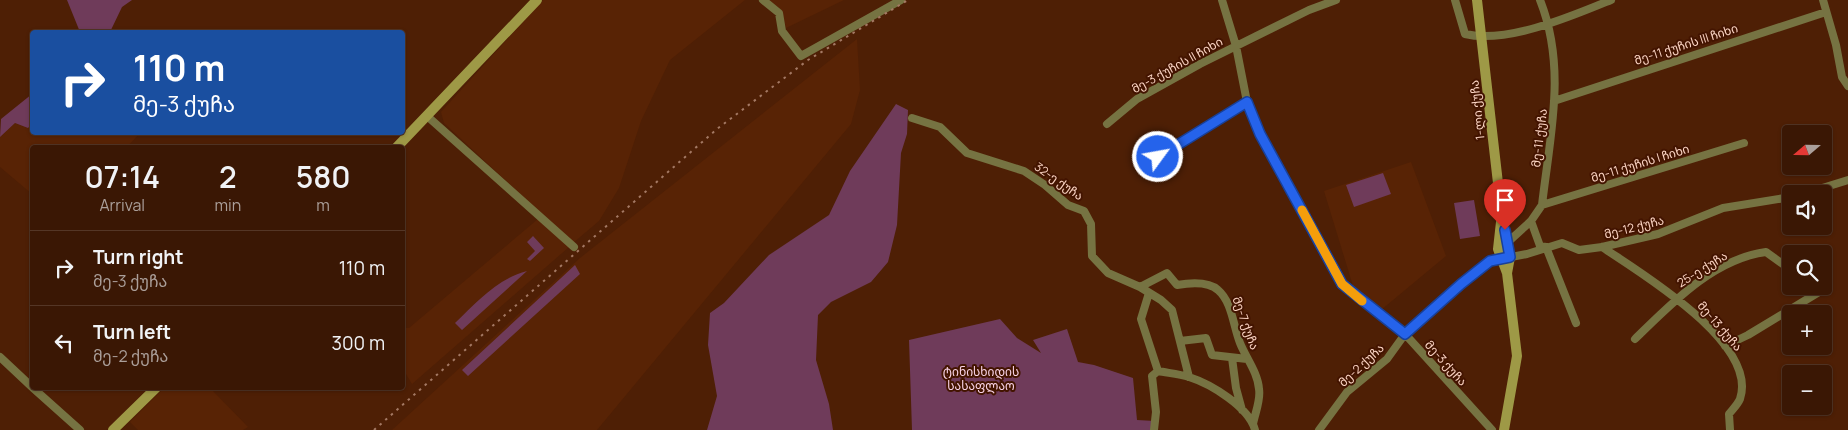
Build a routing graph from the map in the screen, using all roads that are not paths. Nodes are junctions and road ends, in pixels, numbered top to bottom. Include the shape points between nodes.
1 (537, 0) edge
2 (763, 0) edge
3 (901, 0) edge
4 (1222, 0) edge
5 (1336, 0) edge
6 (1455, 0) edge
7 (1477, 0) edge
8 (1540, 0) edge
9 (1612, 0) edge
10 (1823, 0) edge
11 (1826, 12) junction
12 (1549, 24) junction
13 (1481, 38) junction
14 (1236, 46) junction
15 (1848, 86) edge
16 (1554, 101) junction
17 (1247, 102) junction
18 (427, 116) junction
19 (912, 118) dead end
20 (1107, 124) dead end
21 (1744, 143) dead end
22 (399, 145) edge
23 (1158, 157) dead end
24 (1848, 180) edge
25 (1832, 185) edge
26 (1782, 199) edge
27 (1542, 205) junction
28 (1531, 220) junction
29 (574, 247) dead end
30 (1546, 247) junction
31 (1602, 247) junction
32 (1501, 252) junction
33 (1782, 263) edge
34 (1140, 287) junction
35 (1149, 293) junction
36 (1815, 295) edge
37 (1678, 298) junction
38 (1576, 323) dead end
39 (1405, 334) junction
40 (1635, 339) dead end
41 (1180, 341) junction
42 (1725, 346) junction
43 (0, 357) edge
44 (1232, 358) junction
45 (1248, 359) junction
46 (1158, 371) junction
47 (1189, 377) junction
48 (30, 384) edge
49 (36, 390) edge
50 (154, 390) edge
51 (1242, 410) junction
52 (1254, 427) edge
53 (80, 430) edge
54 (113, 430) edge
55 (1154, 430) edge
56 (1319, 430) edge
57 (1492, 430) edge
58 (1504, 430) edge
59 (1730, 430) edge

1 - 18 main road
2 - 3 street via 779,12 782,31 801,56
4 - 14 street, მე-3 ქუჩა
5 - 14 street, მე-3 ქუჩის II ჩიხი
6 - 13 street via 1465,34
7 - 13 main road, 1-ლი ქუჩა
8 - 12 street, მე-11 ქუჩა
9 - 12 street
10 - 11 street
11 - 15 street via 1842,78
11 - 16 street, მე-11 ქუჩის III ჩიხი
12 - 13 street
12 - 16 street, მე-11 ქუჩა via 1556,69
13 - 32 main road, 1-ლი ქუჩა via 1502,218
14 - 17 street, მე-3 ქუჩა
14 - 20 street, მე-3 ქუჩის II ჩიხი via 1137,99
16 - 27 street, მე-11 ქუჩა
17 - 23 street
17 - 39 street, მე-3 ქუჩა via 1260,134 1342,284
18 - 22 main road
18 - 29 street
19 - 34 street, 32-ე ქუჩა via 940,127 967,152 1024,171 1068,205 1084,211 1091,224 1092,256 1108,273
21 - 27 street, მე-11 ქუჩის I ჩიხი
24 - 25 street
26 - 31 street, მე-12 ქუჩა via 1723,208 1658,234
27 - 28 street, მე-11 ქუჩა
28 - 30 street via 1540,246
28 - 32 street, მე-11 ქუჩა
30 - 31 street, მე-12 ქუჩა via 1562,243 1579,250
30 - 32 street, მე-12 ქუჩა via 1527,254
30 - 38 street
31 - 37 street, მე-13 ქუჩა
32 - 39 street, მე-2 ქუჩა
32 - 58 main road, 1-ლი ქუჩა via 1507,273 1516,356
33 - 37 street, 25-ე ქუჩა via 1772,255 1759,253 1727,265
34 - 35 street, 32-ე ქუჩა
34 - 45 street, მე-7 ქუჩა via 1167,273 1177,285 1201,283 1217,288 1228,301 1230,315
35 - 41 street, 32-ე ქუჩა via 1172,310
35 - 46 street via 1141,319
36 - 42 street
37 - 40 street, 25-ე ქუჩა
37 - 42 street, მე-13 ქუჩა
39 - 56 street, მე-2 ქუჩა via 1387,359 1347,392
39 - 57 street, მე-3 ქუჩა
41 - 44 street via 1206,338 1212,355
41 - 47 street, 32-ე ქუჩა
42 - 59 street, მე-13 ქუჩა via 1742,381 1740,400 1729,414
43 - 48 street
44 - 45 street
44 - 51 street
45 - 52 street, მე-7 ქუჩა via 1260,390
46 - 47 street
46 - 55 street via 1152,376
47 - 51 street via 1217,390
49 - 53 street
50 - 54 main road
51 - 52 street

